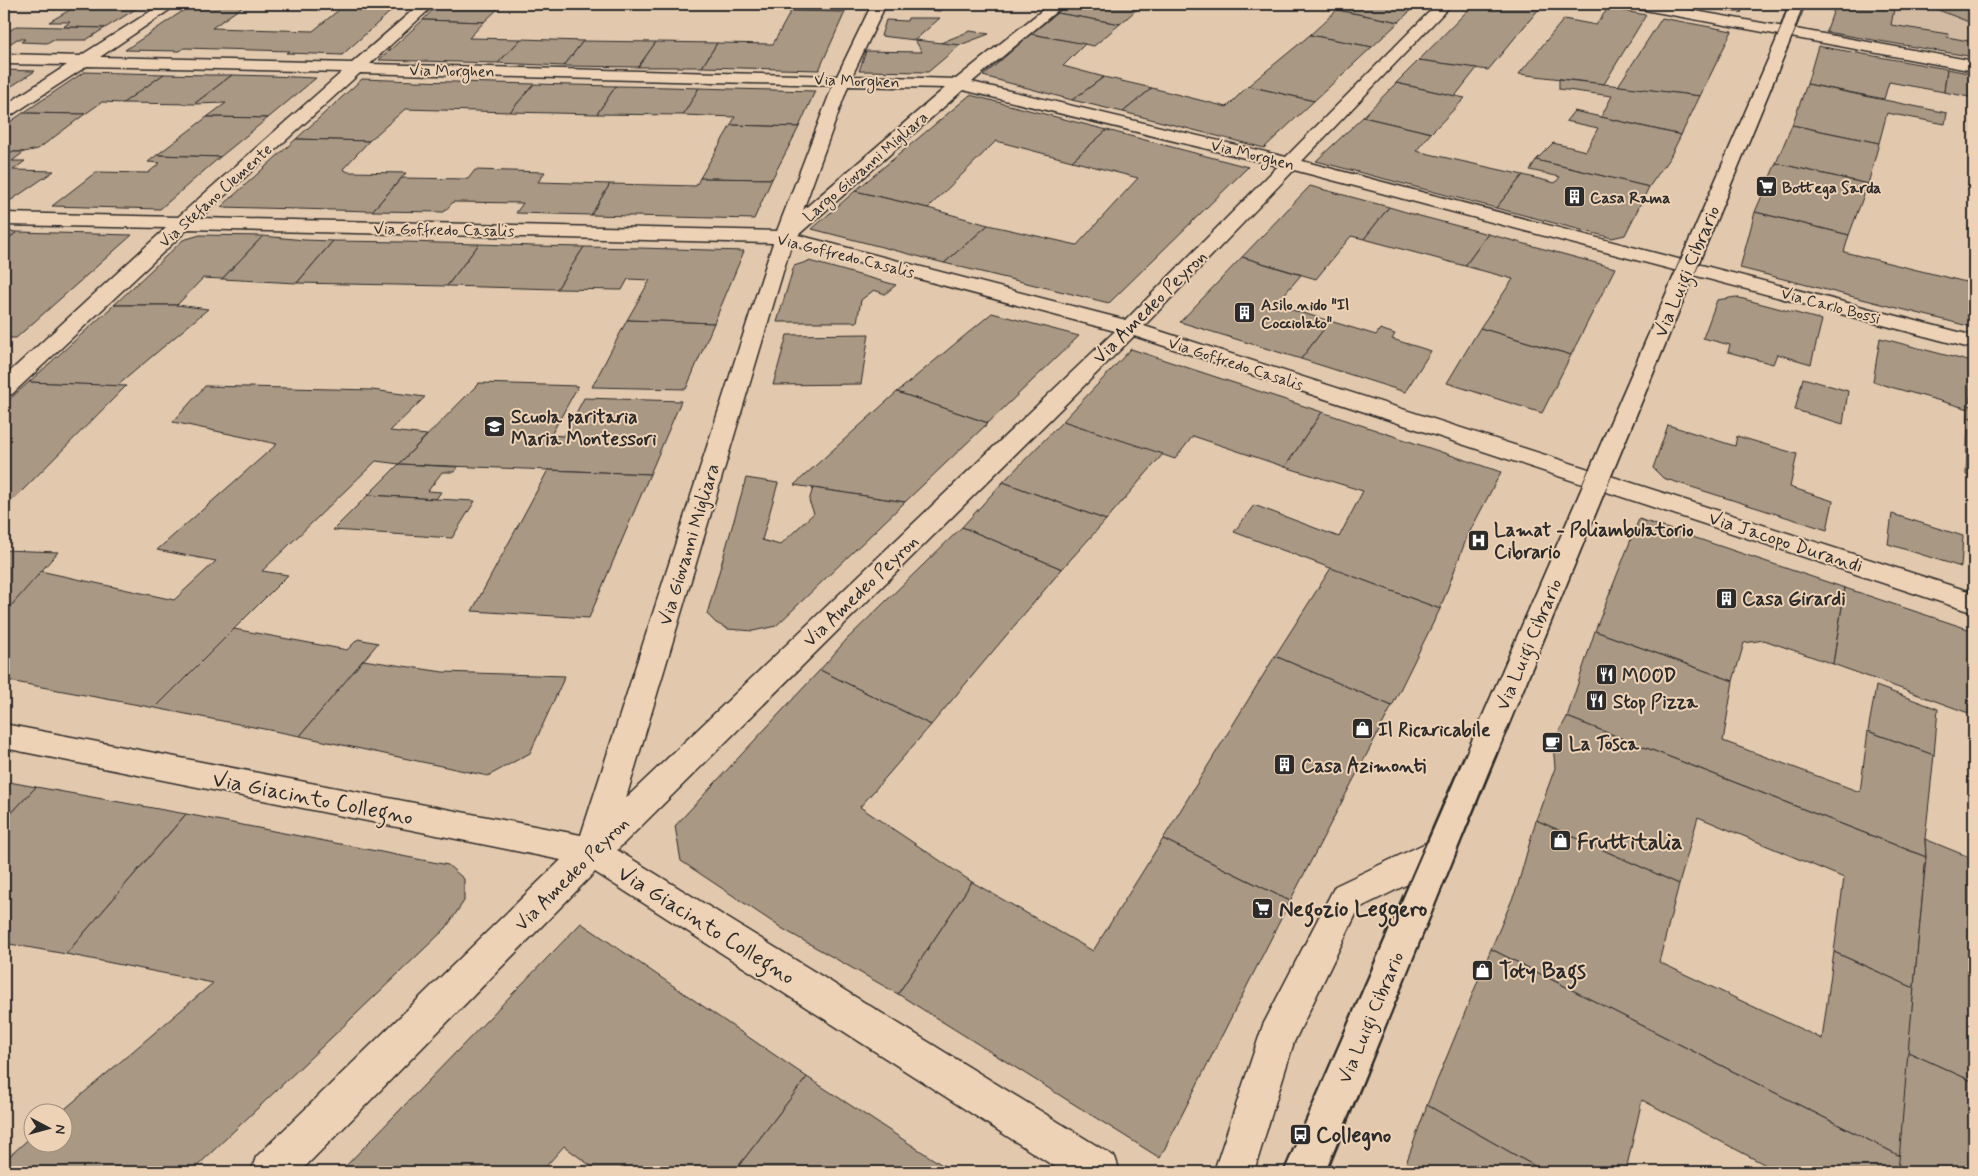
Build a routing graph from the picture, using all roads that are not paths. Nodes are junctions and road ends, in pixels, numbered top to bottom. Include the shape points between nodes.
1 (171, 4) edge
2 (428, 4) edge
3 (879, 4) edge
4 (1058, 4) edge
5 (1445, 4) edge
6 (1634, 4) edge
7 (1796, 4) edge
8 (1786, 31) junction
9 (4, 59) edge
10 (83, 61) junction
11 (1974, 66) edge
12 (357, 67) junction
13 (843, 79) junction
14 (960, 84) junction
15 (4, 113) edge
16 (1289, 163) junction
17 (4, 219) edge
18 (184, 222) junction
19 (784, 237) junction
20 (1687, 268) junction
21 (1130, 328) junction
22 (1974, 343) edge
23 (4, 389) edge
24 (1598, 479) junction
25 (1974, 603) edge
26 (4, 736) edge
27 (592, 852) junction
28 (1440, 852) junction
29 (271, 1172) edge
30 (1100, 1172) edge
31 (1236, 1172) edge
32 (1304, 1172) edge

1 - 10 street
2 - 12 street, Via Stefano Clemente
3 - 13 street
4 - 14 street, Largo Giovanni Migliara
5 - 16 street, Via Amedeo Peyron
6 - 8 street
7 - 8 street, Via Luigi Cibrario
8 - 11 street
8 - 20 street, Via Luigi Cibrario
9 - 10 street, Via Morghen
10 - 12 street, Via Morghen
10 - 15 street
12 - 13 street, Via Morghen
12 - 18 street, Via Stefano Clemente
13 - 14 street, Via Morghen
13 - 19 street, Largo Giovanni Migliara
14 - 16 street, Via Morghen
14 - 19 street, Largo Giovanni Migliara
16 - 20 street, Via Morghen
16 - 21 street, Via Amedeo Peyron
17 - 18 street, Via Goffredo Casalis
18 - 19 street, Via Goffredo Casalis
18 - 23 street, Via Stefano Clemente
19 - 21 street, Via Goffredo Casalis
19 - 27 street, Via Giovanni Migliara
20 - 22 street, Via Carlo Bossi
20 - 24 street, Via Luigi Cibrario
21 - 24 street, Via Goffredo Casalis
21 - 27 street, Via Amedeo Peyron
24 - 25 street, Via Jacopo Durandi
24 - 28 street, Via Luigi Cibrario
26 - 27 street, Via Giacinto Collegno
27 - 29 street, Via Amedeo Peyron
27 - 30 street, Via Giacinto Collegno
28 - 31 street via 1347,897 1276,1038
28 - 32 street, Via Luigi Cibrario

